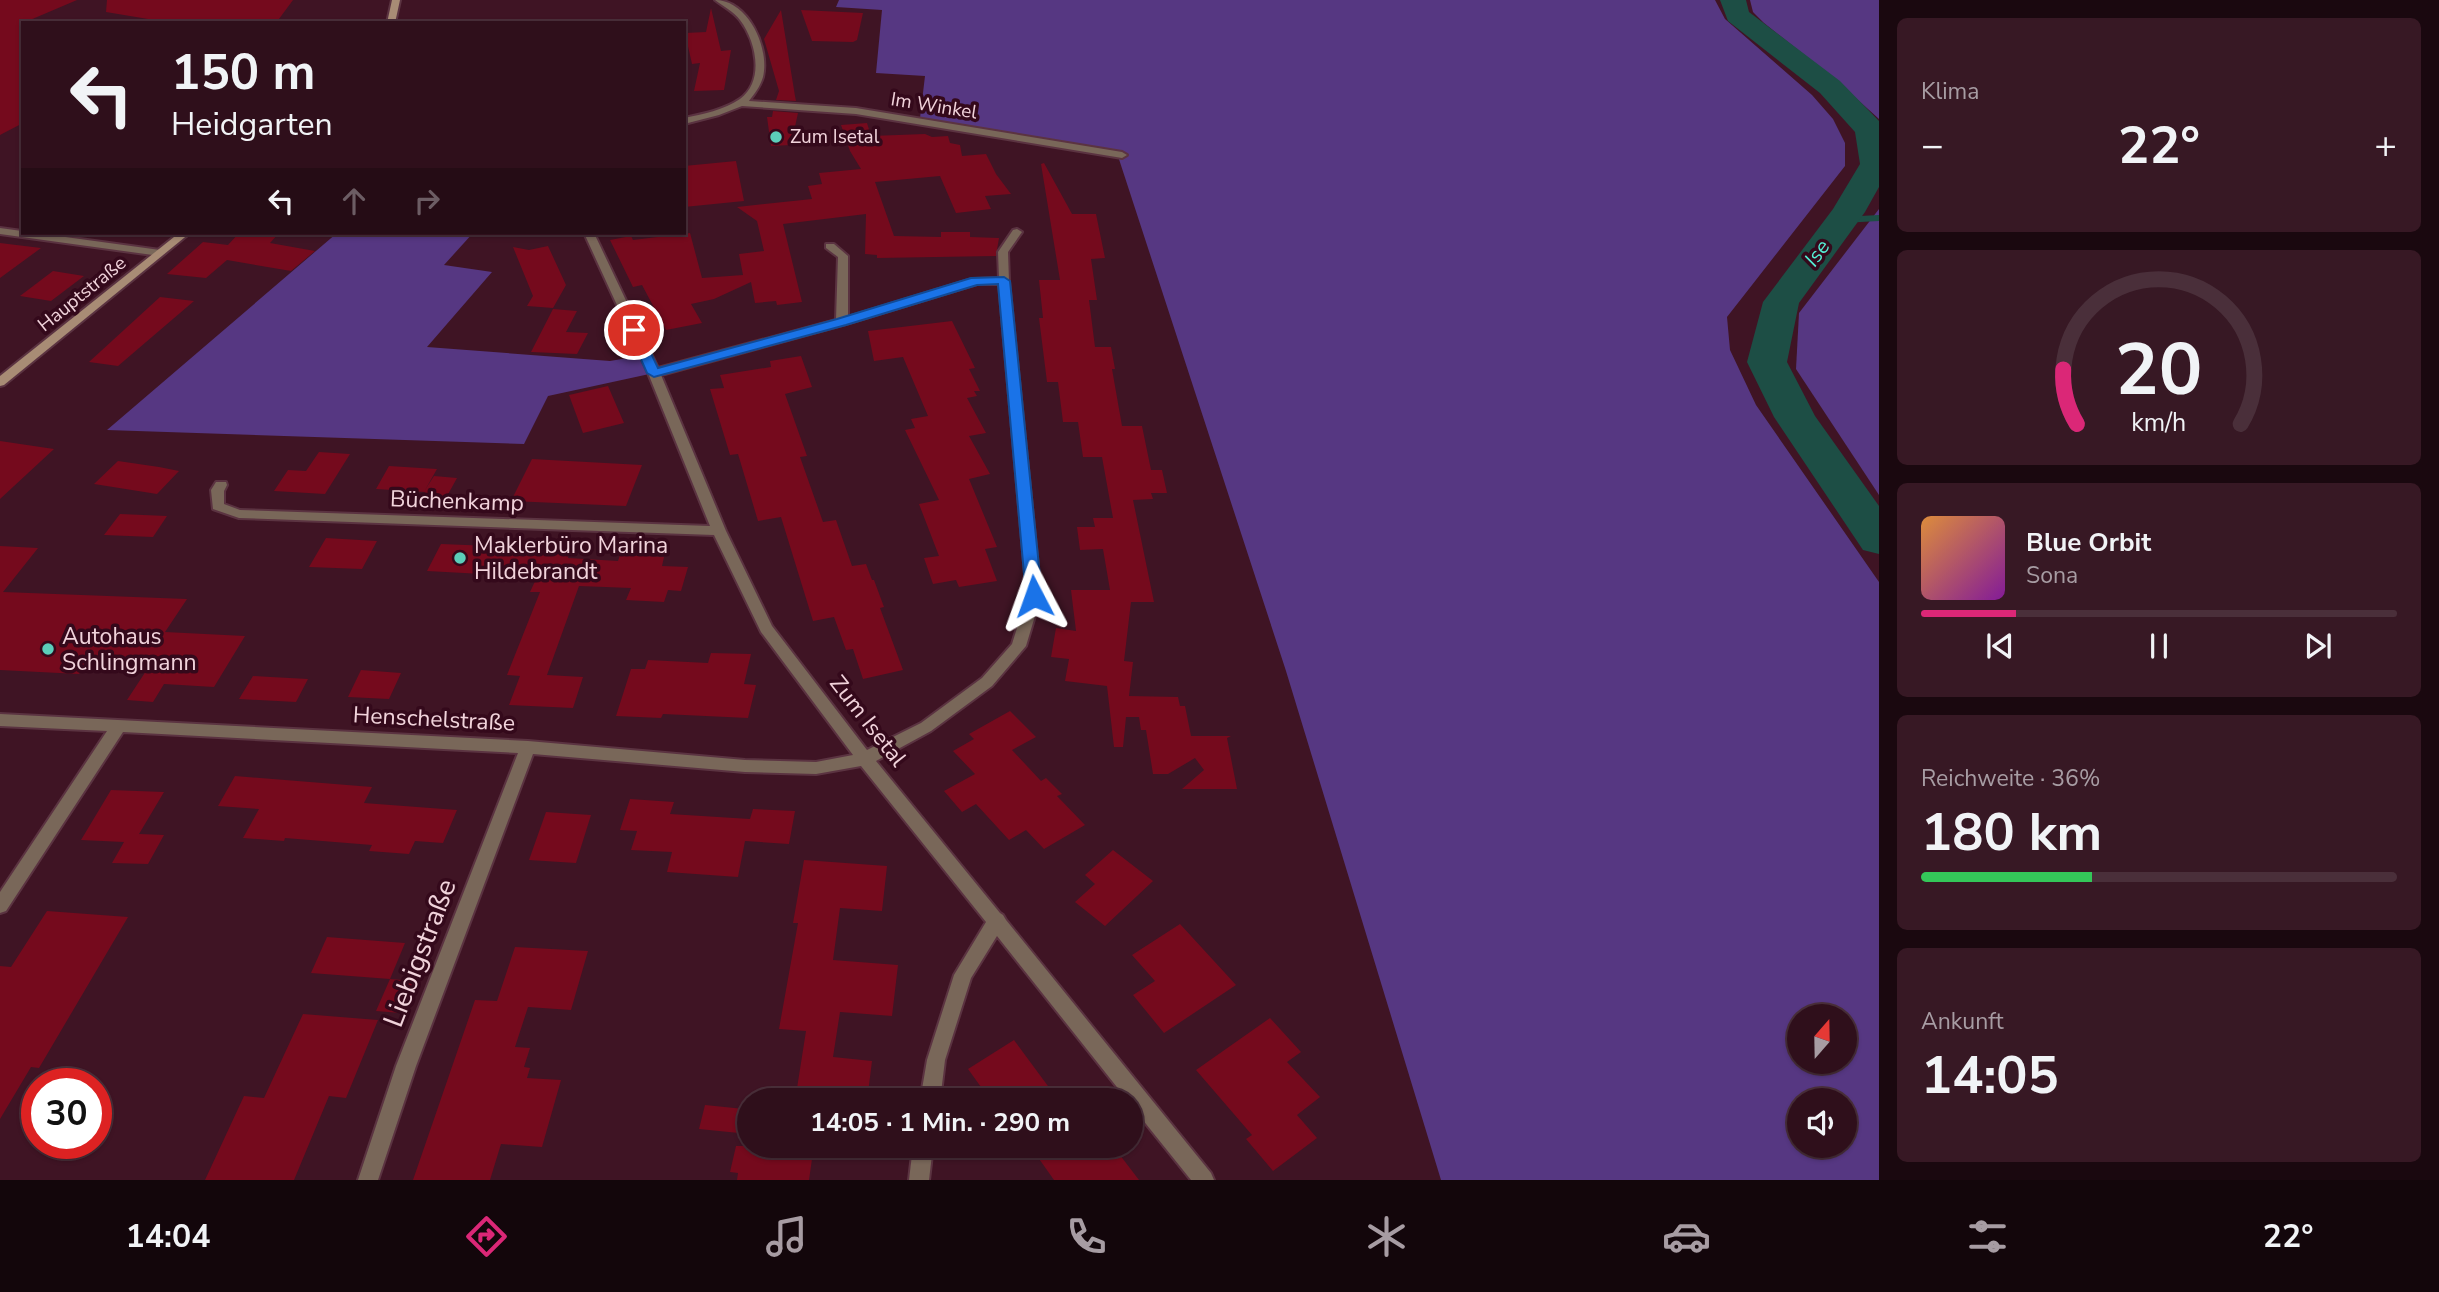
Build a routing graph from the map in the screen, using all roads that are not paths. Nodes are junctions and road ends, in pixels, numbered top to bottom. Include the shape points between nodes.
1 (396, 0) edge
2 (719, 0) edge
3 (391, 21) edge
4 (739, 103) junction
5 (686, 120) edge
6 (1122, 155) dead end
7 (0, 231) edge
8 (1017, 232) dead end
9 (21, 234) edge
10 (29, 235) edge
11 (182, 235) edge
12 (590, 235) edge
13 (830, 246) dead end
14 (160, 253) junction
15 (1004, 281) junction
16 (842, 322) junction
17 (654, 373) junction
18 (0, 382) edge
19 (221, 485) dead end
20 (719, 531) junction
21 (0, 720) edge
22 (119, 726) junction
23 (528, 747) junction
24 (865, 759) junction
25 (0, 906) edge
26 (997, 920) junction
27 (932, 1088) edge
28 (922, 1158) edge
29 (368, 1180) edge
30 (919, 1180) edge
31 (1204, 1180) edge

1 - 3 street
2 - 4 street via 743,16 755,37 757,83
4 - 5 street, Im Winkel
4 - 6 street, Im Winkel via 856,111
7 - 9 street
8 - 15 street, Henschelstraße via 1003,252
10 - 14 street
11 - 14 street, Hauptstraße
12 - 17 street, Zum Isetal
13 - 16 street via 843,256
14 - 18 street, Hauptstraße
15 - 16 street via 976,281
15 - 24 street, Henschelstraße via 1034,596 1019,646 987,682 926,727
16 - 17 street
17 - 20 street, Zum Isetal
19 - 20 street, Büchenkamp via 218,506 239,514
20 - 24 street, Zum Isetal via 766,628
21 - 22 street, Henschelstraße
22 - 23 street, Henschelstraße
22 - 25 street
23 - 24 street, Henschelstraße via 781,767 816,768
23 - 29 street, Liebigstraße via 406,1066
24 - 26 street, Zum Isetal
26 - 27 street via 962,975
26 - 31 street, Zum Isetal
28 - 30 street

